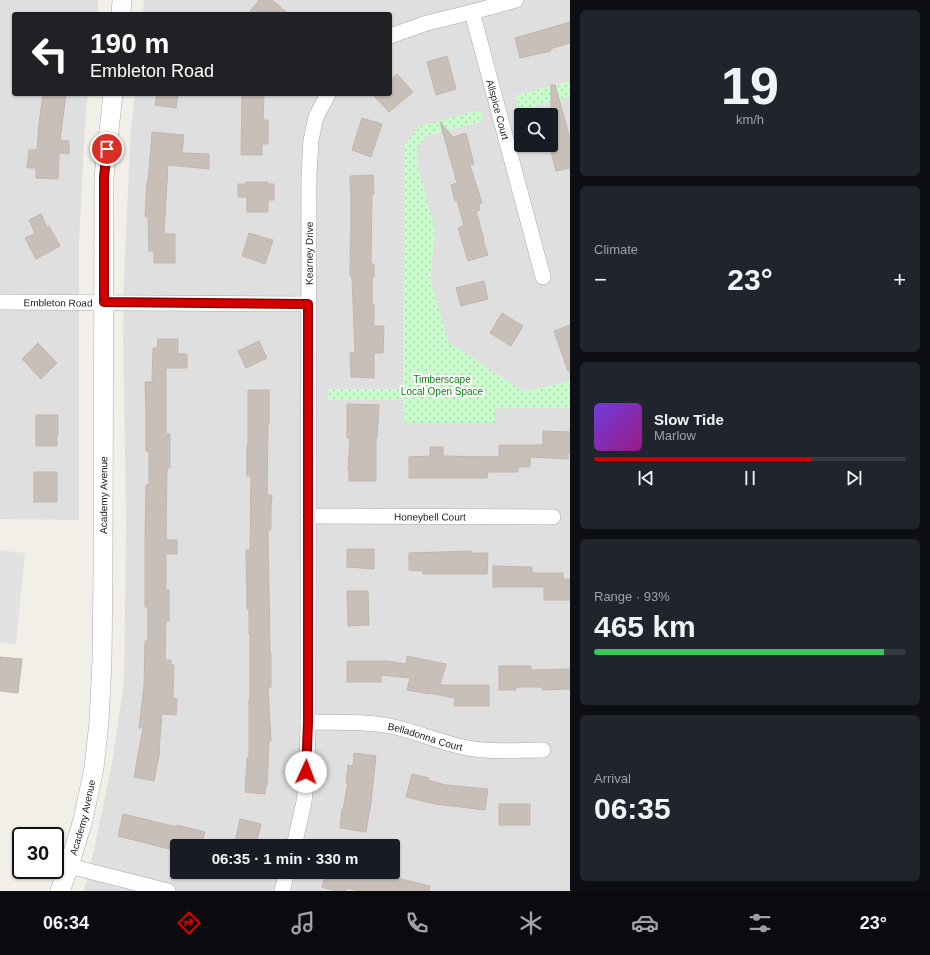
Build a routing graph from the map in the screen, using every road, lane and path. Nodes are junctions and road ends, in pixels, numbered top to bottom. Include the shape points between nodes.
1 (122, 0) edge
2 (516, 0) edge
3 (121, 12) edge
4 (472, 12) junction
5 (392, 35) edge
6 (113, 96) edge
7 (327, 96) edge
8 (543, 277) dead end
9 (0, 302) edge
10 (104, 302) junction
11 (308, 304) junction
12 (308, 516) junction
13 (553, 517) dead end
14 (308, 722) junction
15 (543, 750) dead end
16 (296, 839) edge
17 (69, 866) junction
18 (285, 879) edge
19 (60, 891) edge
20 (168, 891) edge
21 (282, 891) edge

1 - 3 street
2 - 4 street
4 - 5 street via 426,23
4 - 8 street, Allspice Court
6 - 10 street, Academy Avenue via 104,177
7 - 11 street, Kearney Drive via 316,117 311,140
9 - 10 street, Embleton Road
10 - 11 street, Embleton Road
10 - 17 street, Academy Avenue via 102,660 99,722 94,768 83,820
11 - 12 street, Kearney Drive
12 - 13 street, Honeybell Court
12 - 14 street, Kearney Drive
14 - 15 street, Belladonna Court via 390,726 441,742 488,751
14 - 16 street, Kearney Drive via 304,802
17 - 19 street, Academy Avenue
17 - 20 street
18 - 21 street

